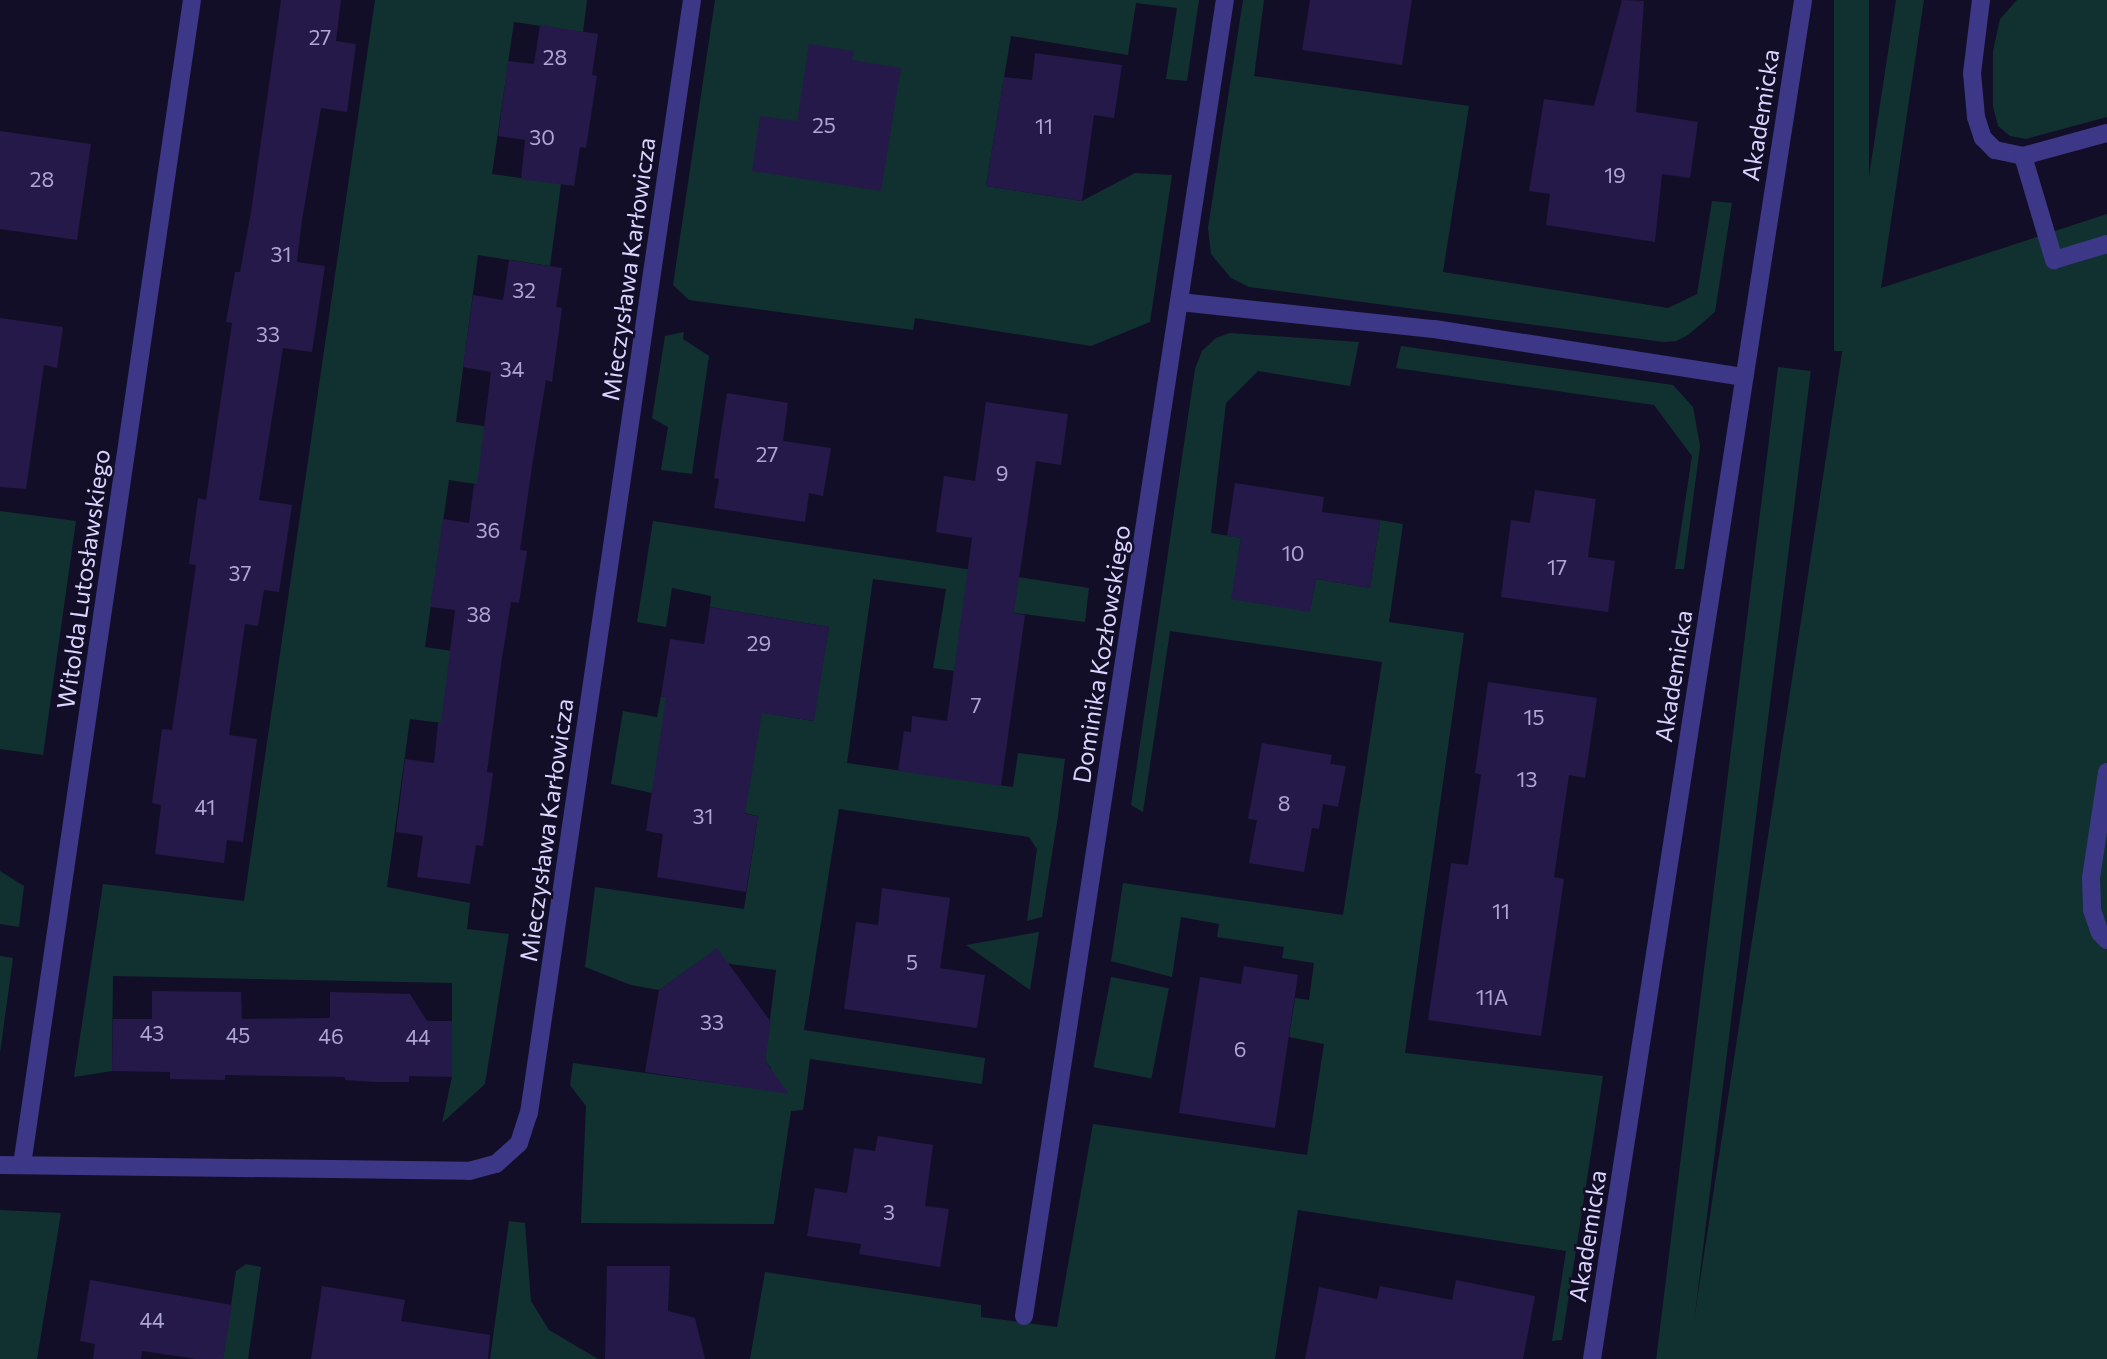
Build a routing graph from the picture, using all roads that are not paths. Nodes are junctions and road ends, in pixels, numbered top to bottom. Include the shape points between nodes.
1 (192, 0) edge
2 (692, 0) edge
3 (1225, 0) edge
4 (1802, 0) edge
5 (1981, 0) edge
6 (2107, 133) edge
7 (2023, 156) junction
8 (2107, 244) edge
9 (1181, 302) junction
10 (1744, 377) junction
11 (2107, 772) edge
12 (2099, 874) edge
13 (2107, 940) edge
14 (0, 1165) edge
15 (22, 1166) junction
16 (1024, 1316) dead end
17 (1592, 1359) edge

1 - 15 street, Witolda Lutosławskiego
2 - 15 street, Mieczysława Karłowicza via 529,1113 519,1143 496,1164 469,1171
3 - 9 street, Dominika Kozłowskiego
4 - 10 street, Akademicka
5 - 7 street via 1972,73 1976,117 1983,138 1995,150
6 - 7 street
7 - 8 street via 2054,260
9 - 10 street via 1434,329
9 - 16 street, Dominika Kozłowskiego
10 - 17 street, Akademicka
11 - 12 street
12 - 13 street via 2092,910
14 - 15 street, Mieczysława Karłowicza

